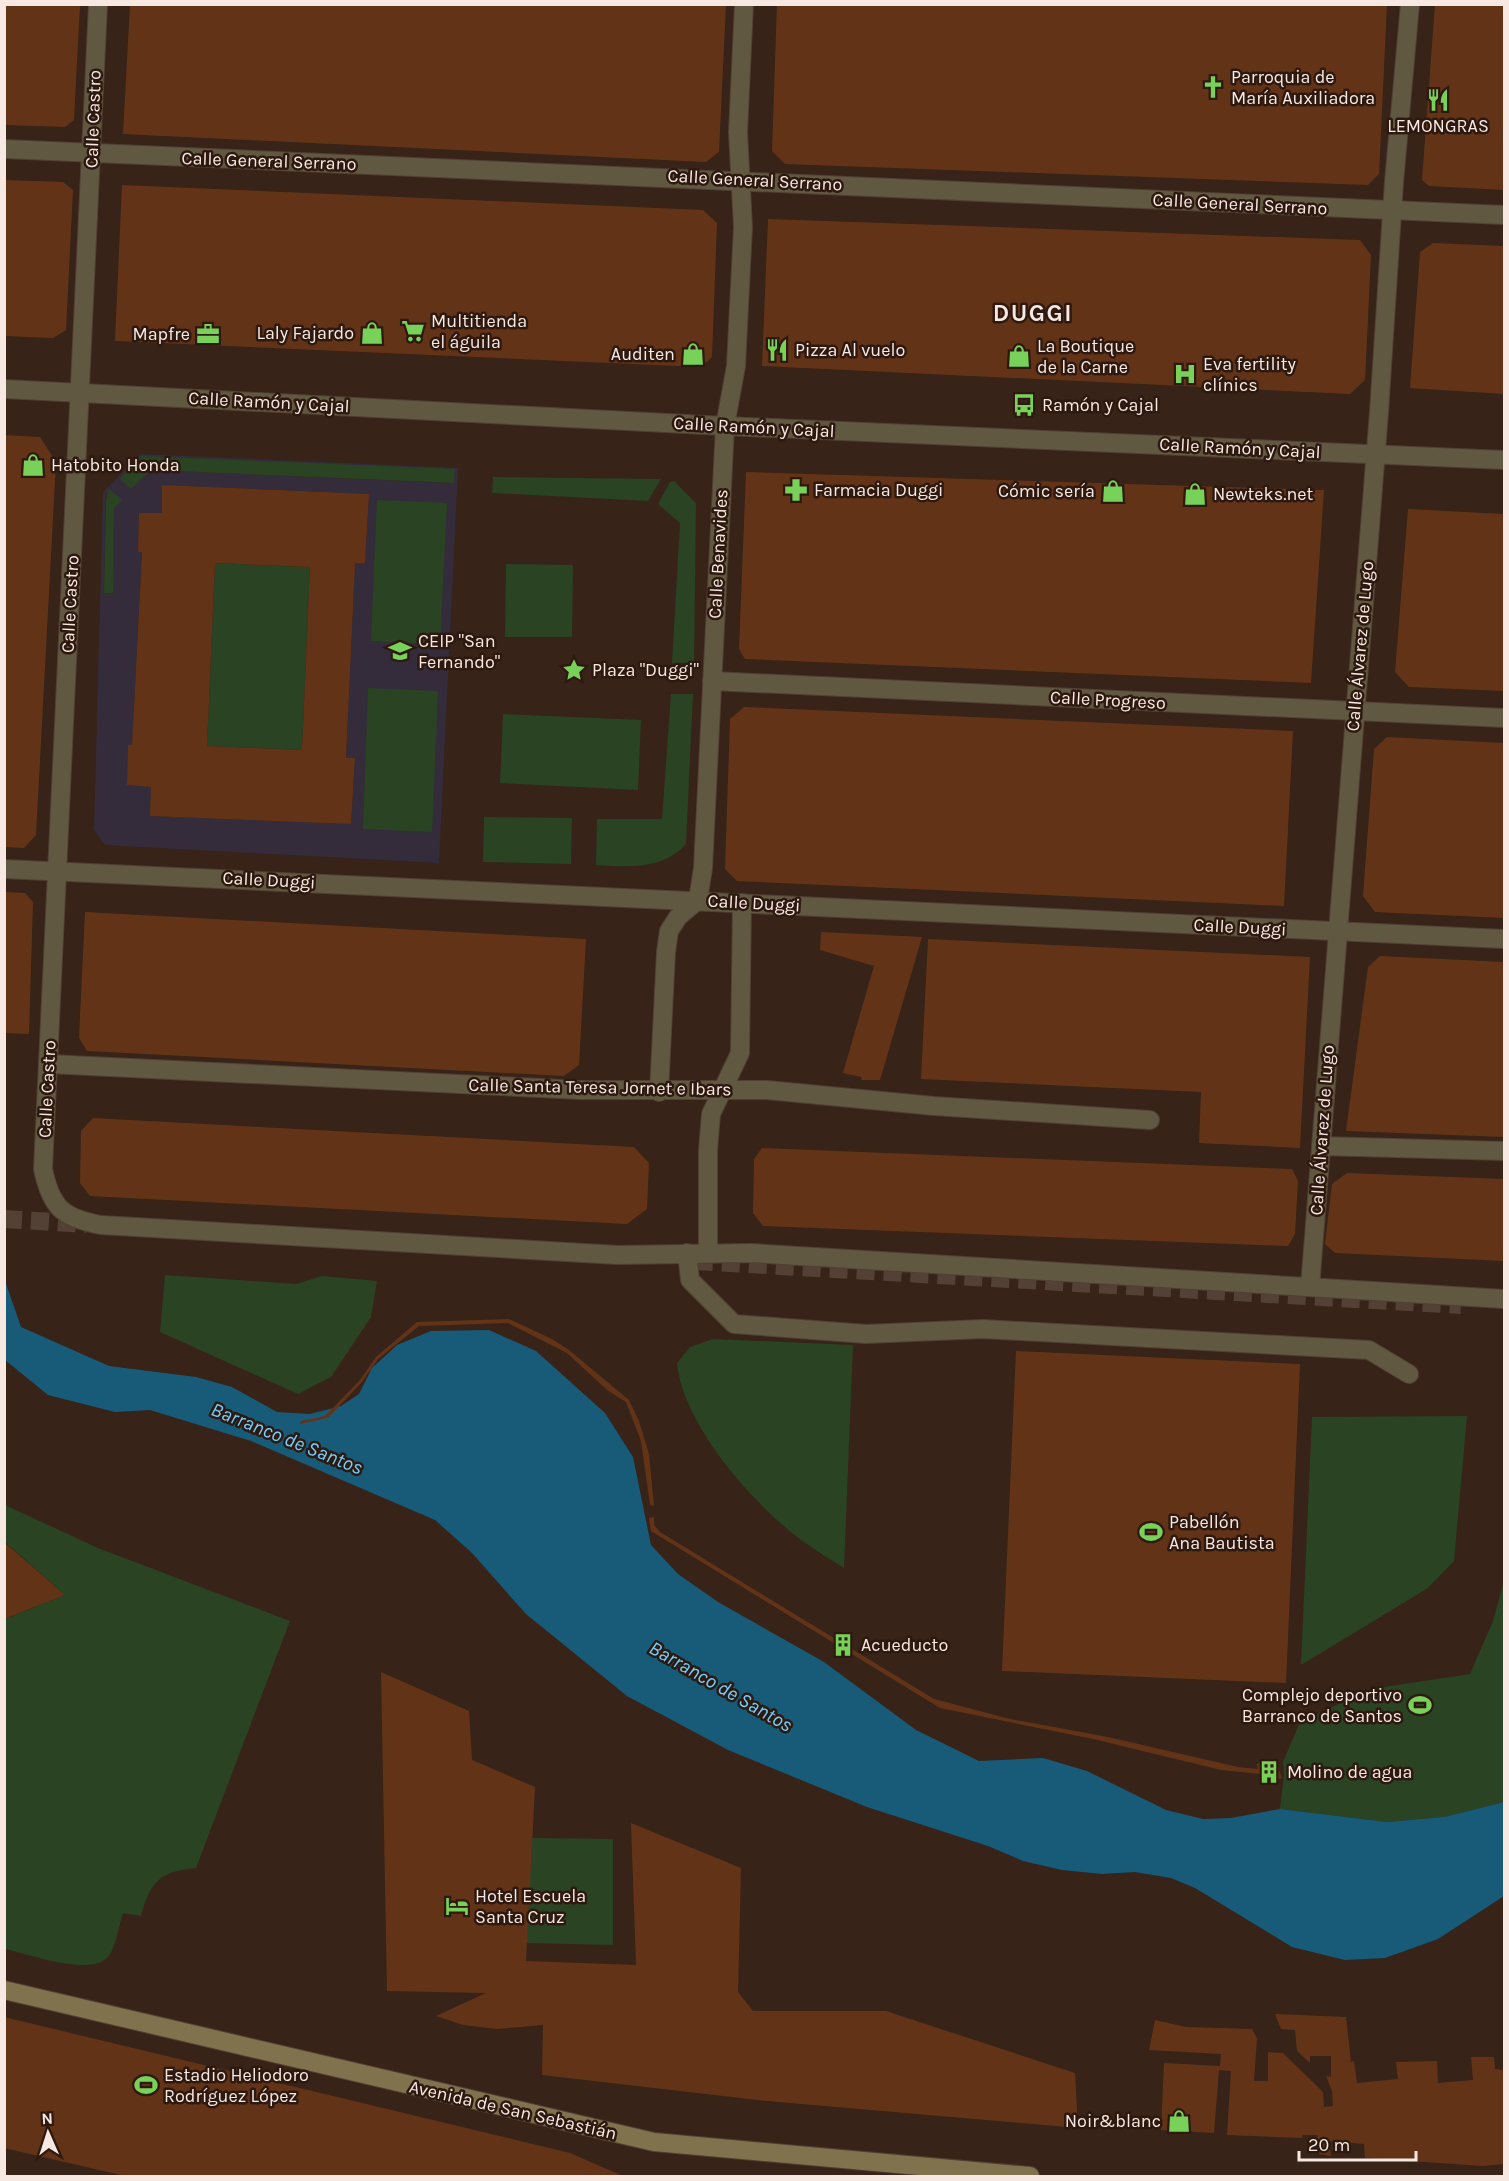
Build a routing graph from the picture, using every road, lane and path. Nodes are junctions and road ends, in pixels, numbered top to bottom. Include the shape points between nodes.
1 (98, 4) edge
2 (744, 4) edge
3 (1410, 4) edge
4 (4, 149) edge
5 (92, 153) junction
6 (739, 179) junction
7 (1392, 211) junction
8 (1504, 215) edge
9 (4, 389) edge
10 (82, 392) junction
11 (725, 426) junction
12 (1375, 454) junction
13 (1504, 460) edge
14 (712, 681) junction
15 (1355, 712) junction
16 (1504, 718) edge
17 (4, 869) edge
18 (59, 870) junction
19 (698, 900) junction
20 (742, 903) junction
21 (1338, 932) junction
22 (1504, 939) edge
23 (49, 1064) junction
24 (724, 1091) junction
25 (659, 1092) junction
26 (1150, 1120) dead end
27 (1321, 1146) junction
28 (1504, 1151) edge
29 (708, 1252) junction
30 (687, 1253) junction
31 (1310, 1287) junction
32 (1504, 1299) edge
33 (1409, 1374) dead end
34 (4, 1990) edge
35 (1030, 2176) edge

1 - 5 street, Calle Castro
2 - 6 street, Calle Benavides
3 - 7 street, Calle Álvarez de Lugo
4 - 5 street, Calle General Serrano
5 - 6 street, Calle General Serrano
5 - 10 street, Calle Castro
6 - 7 street, Calle General Serrano
6 - 11 street, Calle Benavides via 743,227 736,366
7 - 8 street, Calle General Serrano
7 - 12 street, Calle Álvarez de Lugo
9 - 10 street, Calle Ramón y Cajal
10 - 11 street, Calle Ramón y Cajal
10 - 18 street, Calle Castro
11 - 12 street, Calle Ramón y Cajal
11 - 14 street, Calle Benavides
12 - 13 street, Calle Ramón y Cajal
12 - 15 street, Calle Álvarez de Lugo
14 - 15 street, Calle Progreso
14 - 19 street, Calle Benavides
15 - 16 street, Calle Progreso
15 - 21 street, Calle Álvarez de Lugo
17 - 18 street, Calle Duggi
18 - 19 street, Calle Duggi
18 - 23 street, Calle Castro
19 - 20 street, Calle Duggi
19 - 25 street via 678,916 669,931
20 - 21 street, Calle Duggi
20 - 24 street via 740,1053
21 - 22 street, Calle Duggi
21 - 27 street, Calle Álvarez de Lugo
23 - 25 street, Calle Santa Teresa Jornet e Ibars
23 - 30 street, Calle Castro via 43,1169 53,1202 78,1221 618,1255
24 - 25 street, Calle Santa Teresa Jornet e Ibars
24 - 26 street, Calle Santa Teresa Jornet e Ibars via 767,1090
24 - 29 street via 711,1114
27 - 28 street
27 - 31 street, Calle Álvarez de Lugo
29 - 30 street
29 - 31 street
30 - 33 street via 690,1280 734,1324 866,1334 983,1329 1369,1350
31 - 32 street
34 - 35 street, Avenida de San Sebastián via 654,2142

